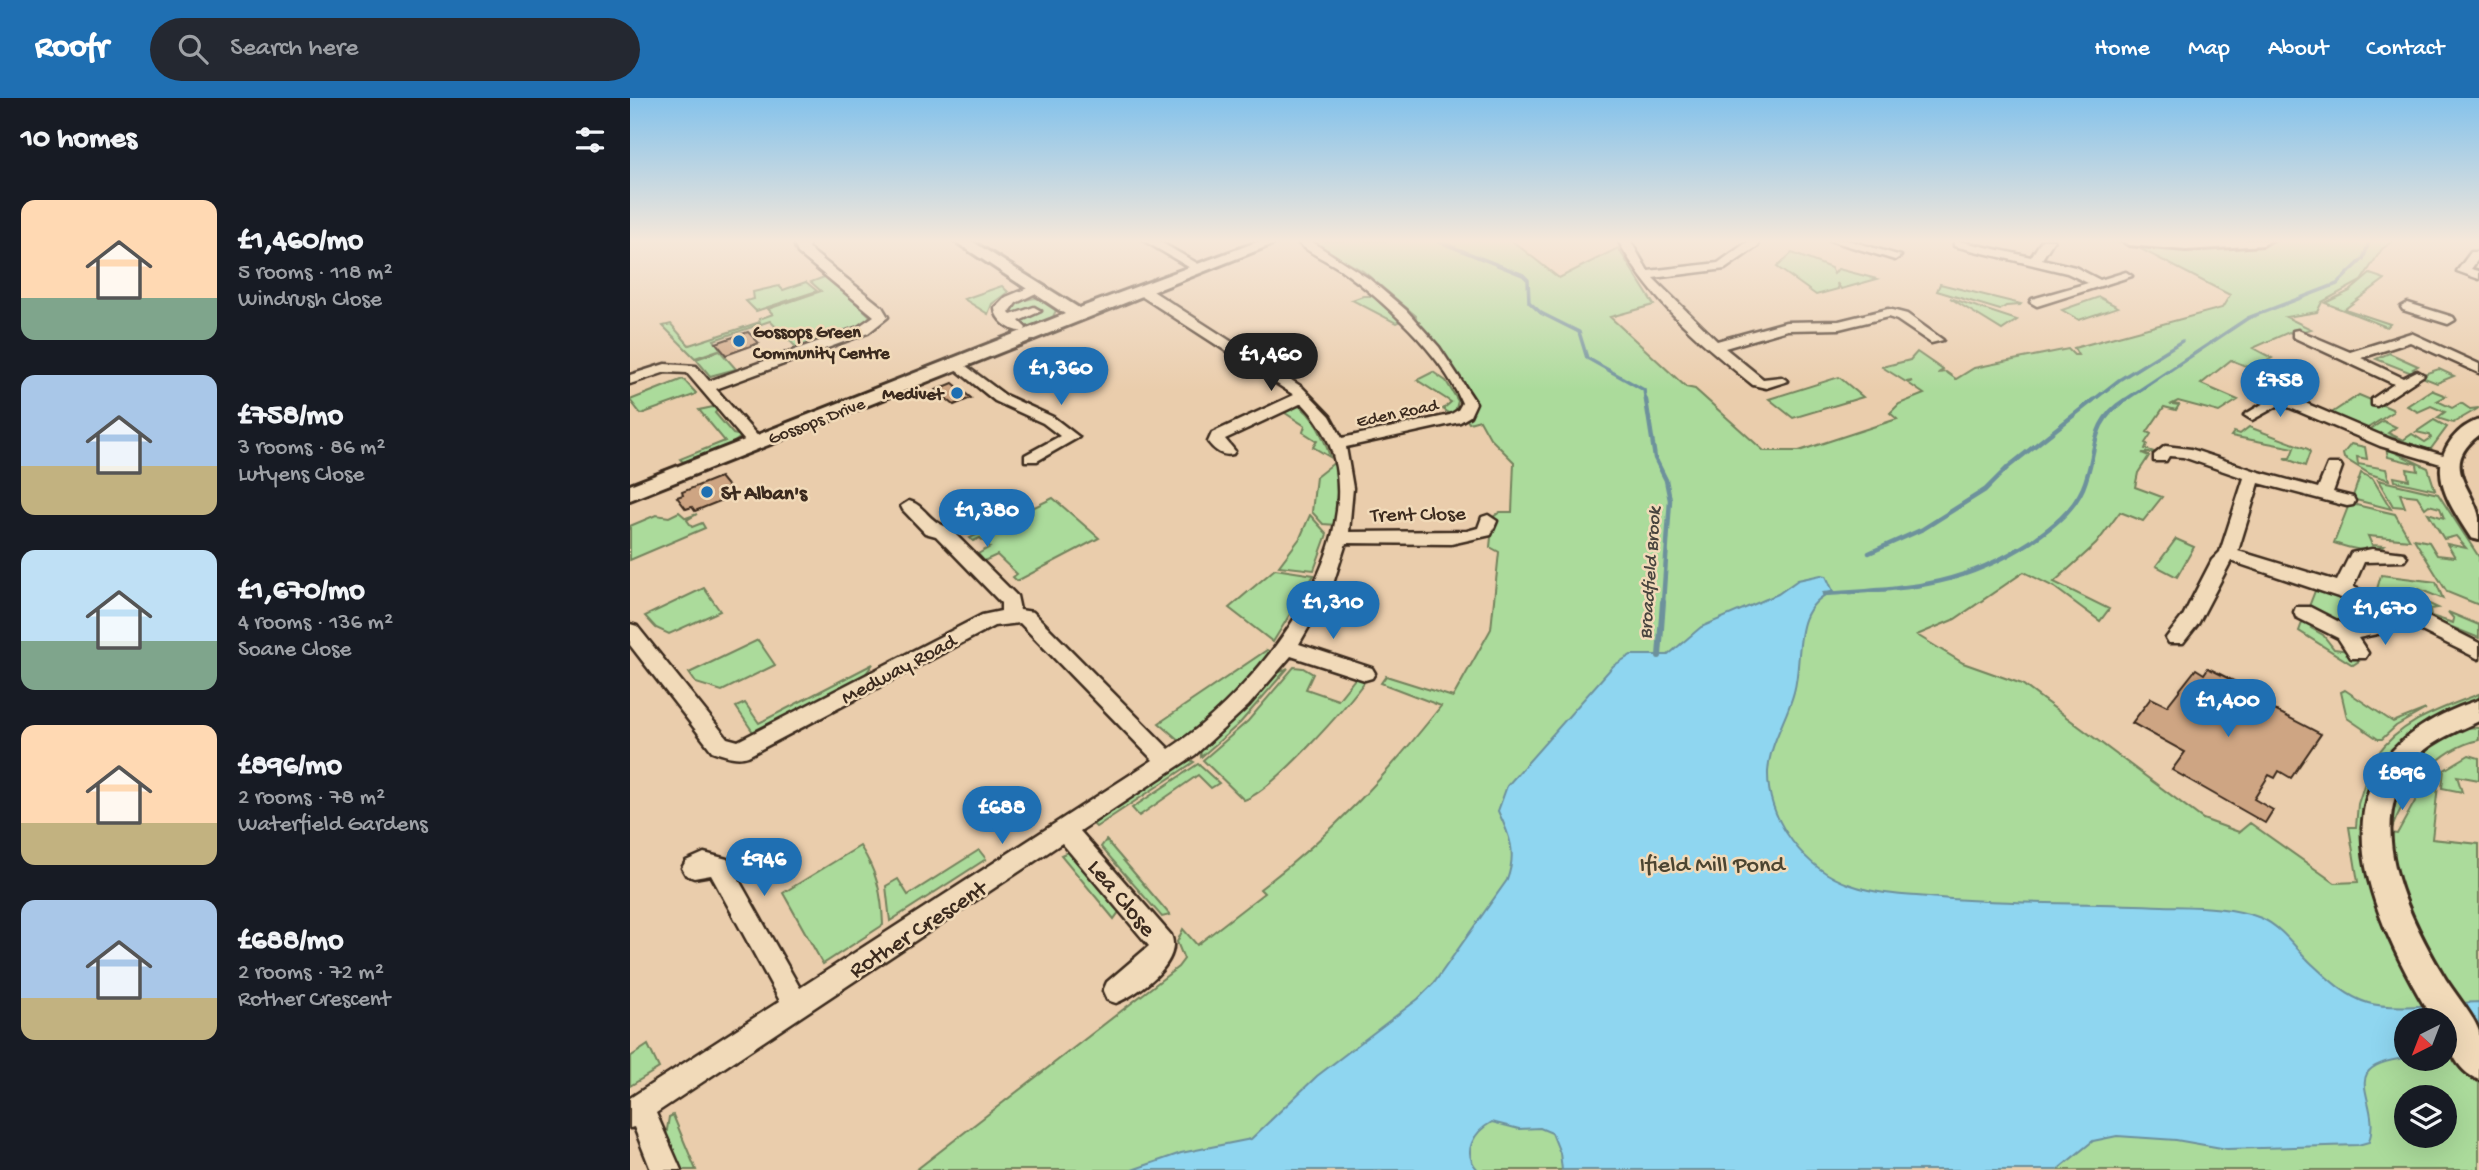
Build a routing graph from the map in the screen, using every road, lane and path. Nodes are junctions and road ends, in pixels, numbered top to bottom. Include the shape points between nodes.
1 (852, 290) edge
2 (1036, 290) edge
3 (1043, 290) edge
4 (1376, 290) edge
5 (1658, 290) edge
6 (2079, 290) edge
7 (1143, 291) joint
8 (2408, 307) dead end
9 (2062, 309) dead end
10 (1034, 311) dead end
11 (2427, 313) junction
12 (1077, 314) junction
13 (2448, 320) dead end
14 (2312, 336) dead end
15 (2412, 337) junction
16 (1936, 340) dead end
17 (1716, 346) junction
18 (2349, 357) junction
19 (958, 364) junction
20 (2479, 369) edge
21 (2411, 379) joint
22 (630, 380) edge
23 (1781, 381) dead end
24 (707, 387) junction
25 (2284, 395) joint
26 (1302, 397) junction
27 (2377, 402) dead end
28 (2252, 415) dead end
29 (2479, 426) edge
30 (756, 443) junction
31 (1337, 444) junction
32 (1227, 452) dead end
33 (1031, 458) dead end
34 (2160, 458) dead end
35 (2451, 462) junction
36 (2334, 467) dead end
37 (2253, 476) junction
38 (630, 493) edge
39 (2324, 493) junction
40 (2347, 501) dead end
41 (909, 506) dead end
42 (1488, 521) dead end
43 (2479, 533) edge
44 (1340, 537) junction
45 (2228, 554) junction
46 (2398, 557) dead end
47 (2342, 590) junction
48 (2390, 610) junction
49 (2303, 612) dead end
50 (1011, 615) junction
51 (630, 631) edge
52 (2345, 633) junction
53 (2176, 638) dead end
54 (1288, 648) junction
55 (2479, 652) edge
56 (2358, 653) dead end
57 (1365, 673) dead end
58 (2479, 711) edge
59 (1168, 762) junction
60 (1066, 831) junction
61 (694, 868) dead end
62 (1116, 990) dead end
63 (797, 1007) junction
64 (2479, 1063) edge
65 (635, 1111) edge
66 (666, 1170) edge

1 - 24 street via 877,310 879,321
2 - 10 street via 1004,306 1002,314 1014,324
3 - 12 street
4 - 31 street, Eden Road via 1409,318 1469,403 1465,413 1455,419
5 - 17 street via 1669,306
6 - 9 street via 2042,301
7 - 12 street, Gossops Drive
7 - 26 street, Rother Crescent via 1270,371
8 - 11 street
11 - 13 street
11 - 15 street via 2412,329
12 - 19 street, Gossops Drive
14 - 18 street
15 - 18 street
15 - 20 street
16 - 17 street via 1888,313 1839,325 1786,326
17 - 23 street via 1758,382
18 - 21 street
19 - 30 street, Gossops Drive
19 - 33 street via 1000,398 1048,420 1071,437
21 - 27 street
22 - 24 street via 682,367 694,371
24 - 30 street
25 - 28 street
25 - 35 street via 2386,443
26 - 31 street, Rother Crescent via 1317,410
26 - 32 street via 1218,436 1216,442
29 - 35 street via 2458,443
30 - 38 street, Gossops Drive
31 - 44 street, Rother Crescent via 1346,489
34 - 37 street via 2165,451 2179,451
35 - 43 street via 2455,496
36 - 39 street
37 - 39 street
37 - 45 street
39 - 40 street
41 - 50 street via 931,529 942,531 1001,591 1010,601
42 - 44 street, Trent Close via 1481,534 1455,537
44 - 54 street, Rother Crescent via 1327,582
45 - 47 street
45 - 53 street
46 - 47 street via 2357,557
47 - 48 street
48 - 52 street via 2380,627
48 - 55 street
49 - 52 street
50 - 51 street, Medway Road via 982,624 740,750 720,745
50 - 59 street via 1031,620
52 - 56 street
54 - 57 street
54 - 59 street, Rother Crescent via 1241,701
58 - 64 street via 2429,734 2405,751 2383,785 2377,809 2377,854 2405,938
59 - 60 street, Rother Crescent
60 - 62 street, Lea Close via 1162,943 1160,956
60 - 63 street, Rother Crescent
61 - 63 street via 704,863 719,866
63 - 65 street, Rother Crescent
65 - 66 street

